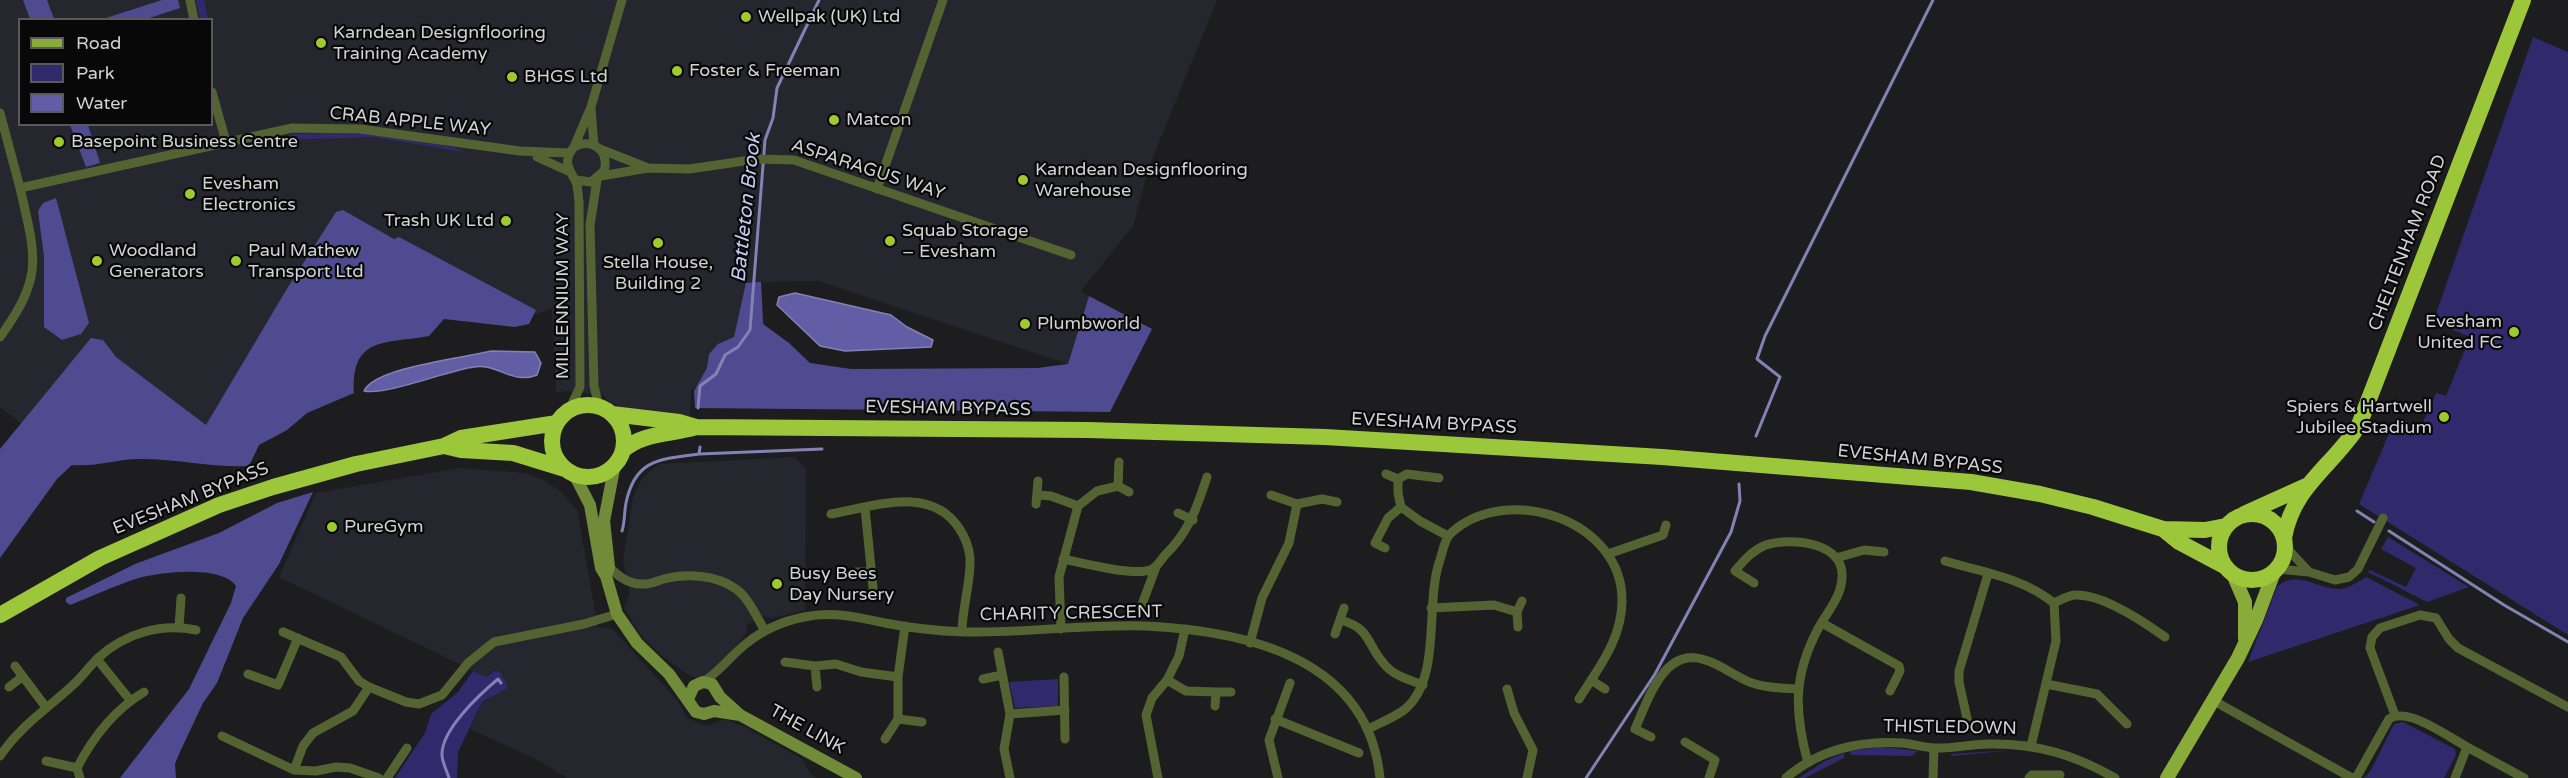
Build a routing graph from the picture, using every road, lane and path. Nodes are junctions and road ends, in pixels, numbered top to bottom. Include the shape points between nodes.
1 (190, 0) edge
2 (622, 0) edge
3 (943, 0) edge
4 (2523, 0) edge
5 (194, 18) edge
6 (213, 96) edge
7 (591, 107) junction
8 (0, 113) edge
9 (226, 142) junction
10 (597, 147) junction
11 (571, 150) junction
12 (520, 151) junction
13 (648, 168) junction
14 (568, 171) junction
15 (599, 178) junction
16 (576, 180) junction
17 (20, 188) junction
18 (877, 189) junction
19 (1071, 255) dead end
20 (0, 337) edge
21 (569, 410) junction
22 (606, 411) junction
23 (557, 423) junction
24 (696, 427) junction
25 (444, 446) junction
26 (619, 457) junction
27 (1119, 462) dead end
28 (570, 471) junction
29 (1386, 474) dead end
30 (1207, 477) dead end
31 (1439, 478) dead end
32 (1398, 479) junction
33 (1038, 481) dead end
34 (1118, 486) junction
35 (2306, 486) junction
36 (1129, 492) dead end
37 (1271, 495) dead end
38 (1337, 502) dead end
39 (1297, 504) junction
40 (1078, 506) junction
41 (1401, 507) junction
42 (865, 508) junction
43 (1178, 513) dead end
44 (831, 514) dead end
45 (2241, 516) junction
46 (2383, 518) dead end
47 (1193, 520) junction
48 (1666, 525) dead end
49 (2226, 526) junction
50 (2163, 529) junction
51 (1448, 536) junction
52 (2284, 542) junction
53 (1385, 548) dead end
54 (1884, 552) dead end
55 (1608, 554) junction
56 (1836, 558) junction
57 (1063, 559) junction
58 (1945, 561) dead end
59 (1156, 567) junction
60 (2229, 570) junction
61 (2275, 570) junction
62 (608, 572) junction
63 (856, 572) dead end
64 (871, 572) junction
65 (2309, 572) junction
66 (1988, 574) junction
67 (1754, 583) dead end
68 (873, 588) dead end
69 (181, 598) dead end
70 (1522, 601) dead end
71 (2054, 603) junction
72 (1141, 606) dead end
73 (1344, 608) dead end
74 (1431, 608) junction
75 (1517, 612) junction
76 (617, 614) junction
77 (0, 615) edge
78 (1340, 620) junction
79 (1822, 623) junction
80 (905, 626) junction
81 (179, 627) junction
82 (1518, 627) dead end
83 (1060, 629) junction
84 (196, 630) dead end
85 (1185, 630) junction
86 (765, 631) junction
87 (283, 632) dead end
88 (962, 632) junction
89 (1335, 634) dead end
90 (2164, 637) dead end
91 (298, 638) junction
92 (2245, 641) junction
93 (1250, 643) junction
94 (998, 652) dead end
95 (97, 658) junction
96 (785, 662) dead end
97 (15, 666) dead end
98 (815, 666) junction
99 (719, 672) junction
100 (248, 674) dead end
101 (669, 674) junction
102 (1002, 675) junction
103 (22, 677) junction
104 (898, 677) junction
105 (1064, 677) dead end
106 (983, 679) dead end
107 (1167, 680) junction
108 (1591, 680) junction
109 (1290, 682) dead end
110 (699, 684) junction
111 (2046, 684) junction
112 (1423, 685) junction
113 (9, 687) dead end
114 (369, 687) junction
115 (816, 687) dead end
116 (1507, 689) dead end
117 (1605, 689) dead end
118 (1797, 689) junction
119 (1890, 691) dead end
120 (144, 692) dead end
121 (718, 692) junction
122 (1216, 692) junction
123 (1231, 692) dead end
124 (688, 699) junction
125 (1578, 699) dead end
126 (130, 700) junction
127 (2214, 701) junction
128 (45, 706) junction
129 (1215, 706) dead end
130 (2568, 707) edge
131 (1065, 710) junction
132 (714, 711) junction
133 (1010, 714) junction
134 (740, 715) junction
135 (2395, 715) junction
136 (898, 719) junction
137 (1275, 719) junction
138 (922, 722) dead end
139 (1968, 723) dead end
140 (2127, 724) dead end
141 (1368, 729) junction
142 (222, 736) dead end
143 (1651, 737) dead end
144 (885, 739) dead end
145 (1065, 739) dead end
146 (1685, 742) dead end
147 (2031, 746) junction
148 (2467, 747) junction
149 (407, 748) dead end
150 (1934, 748) junction
151 (1359, 753) dead end
152 (0, 756) edge
153 (46, 761) dead end
154 (1808, 763) junction
155 (77, 768) junction
156 (294, 770) junction
157 (2060, 775) dead end
158 (81, 778) edge
159 (379, 778) edge
160 (387, 778) edge
161 (856, 778) edge
162 (1010, 778) edge
163 (1158, 778) edge
164 (1278, 778) edge
165 (1380, 778) edge
166 (1527, 778) edge
167 (1709, 778) edge
168 (1786, 778) edge
169 (1933, 778) edge
170 (2029, 778) edge
171 (2115, 778) edge
172 (2167, 778) edge
173 (2354, 778) edge
174 (2455, 778) edge
175 (2524, 778) edge

1 - 5 street
2 - 7 street, MILLENNIUM WAY
3 - 18 street
4 - 35 highway, CHELTENHAM ROAD via 2359,425 2337,455
6 - 9 street
7 - 10 street, MILLENNIUM WAY
7 - 11 street, MILLENNIUM WAY
8 - 17 street
9 - 12 street, CRAB APPLE WAY via 292,128 360,129
9 - 17 street, CRAB APPLE WAY
10 - 11 street via 586,143
10 - 13 street, ASPARAGUS WAY
10 - 15 street, MILLENNIUM WAY via 606,161
11 - 12 street, CRAB APPLE WAY
11 - 14 street, MILLENNIUM WAY via 566,162
12 - 14 street, CRAB APPLE WAY
13 - 15 street, ASPARAGUS WAY
13 - 18 street, ASPARAGUS WAY via 689,169 758,159 794,160
14 - 16 street
15 - 16 street via 583,183
15 - 22 street, MILLENNIUM WAY via 590,225 594,386
16 - 21 street, MILLENNIUM WAY via 580,387
17 - 20 street via 34,248 33,274 22,306
18 - 19 street, ASPARAGUS WAY
21 - 22 highway via 589,405
21 - 23 highway
22 - 24 highway, EVESHAM BYPASS
22 - 26 highway via 623,433
23 - 25 highway, EVESHAM BYPASS via 461,438
23 - 28 highway via 552,441 554,451
24 - 26 highway, EVESHAM BYPASS via 678,433 646,435
24 - 50 highway, EVESHAM BYPASS via 1148,432 1382,440 1662,457 1971,482 2040,494
25 - 28 highway, EVESHAM BYPASS via 513,453
25 - 77 highway, EVESHAM BYPASS via 345,466 219,505 100,558
26 - 28 highway via 608,471 593,476
26 - 62 street, THE LINK via 603,521
27 - 34 street
28 - 62 street, THE LINK via 590,505 601,568
29 - 32 street
30 - 47 street
31 - 32 street via 1407,474
32 - 41 street
33 - 40 street via 1037,500 1051,496
34 - 36 street
34 - 40 street via 1097,491
35 - 45 highway, CHELTENHAM ROAD
35 - 52 highway, CHELTENHAM ROAD via 2287,523
37 - 39 street
38 - 39 street via 1322,499
39 - 93 street via 1289,543 1262,598
40 - 57 street
41 - 51 street
41 - 53 street via 1388,518 1375,543
42 - 44 street
42 - 64 street
42 - 88 street via 901,501 920,502 936,508 955,523 970,555
43 - 47 street
45 - 49 highway
45 - 52 highway via 2252,514 2272,520
46 - 65 street via 2355,573 2335,580
47 - 59 street
48 - 55 street via 1663,534
49 - 50 highway, EVESHAM BYPASS
49 - 60 highway via 2219,546
50 - 60 highway, EVESHAM BYPASS
51 - 55 street via 1487,514 1530,510 1578,526
51 - 74 street via 1433,586
52 - 61 highway via 2282,561
52 - 65 street
54 - 56 street via 1864,550
55 - 108 street via 1621,587 1621,612 1611,647
56 - 67 street via 1825,549 1796,541 1764,546 1748,555 1735,571
56 - 79 street via 1842,577 1834,605
57 - 59 street via 1105,568 1145,571
57 - 83 street via 1057,596
58 - 66 street
59 - 72 street
60 - 61 highway via 2250,580
60 - 92 main road via 2245,602
61 - 65 street
61 - 92 main road
62 - 76 street, THE LINK
62 - 86 street via 635,583 712,578 726,583 745,598
63 - 64 street
64 - 68 street
66 - 71 street via 2034,587
66 - 139 street via 1959,671
69 - 81 street
70 - 75 street
71 - 90 street via 2068,596 2083,595 2134,617
71 - 111 street via 2056,642
73 - 78 street
74 - 75 street via 1494,605
74 - 112 street
75 - 82 street
76 - 101 street, THE LINK via 637,643
76 - 114 street via 494,642 468,663 442,695 419,704
78 - 89 street
78 - 112 street via 1366,633 1393,673
79 - 118 street via 1799,673
79 - 119 street via 1899,666
80 - 86 street, CHARITY CRESCENT via 830,614 797,619
80 - 88 street, CHARITY CRESCENT
80 - 104 street
81 - 84 street
81 - 95 street via 151,629 124,640
83 - 85 street, CHARITY CRESCENT via 1146,626
83 - 88 street, CHARITY CRESCENT
85 - 93 street, CHARITY CRESCENT
85 - 107 street via 1179,656
86 - 99 street, CHARITY CRESCENT
87 - 91 street
91 - 100 street via 278,685
91 - 114 street via 341,657 359,681
92 - 127 main road
93 - 141 street, CHARITY CRESCENT via 1315,668 1338,685 1356,706
94 - 102 street
95 - 126 street
95 - 128 street via 73,685
96 - 98 street
97 - 103 street
98 - 104 street via 836,664
98 - 115 street
99 - 110 street, CHARITY CRESCENT
99 - 121 street
101 - 110 street, THE LINK
101 - 124 street, THE LINK
102 - 106 street
102 - 133 street
103 - 113 street
103 - 128 street
104 - 136 street
105 - 131 street
107 - 122 street via 1186,691
107 - 163 street via 1152,698 1146,715
108 - 117 street
108 - 125 street
109 - 137 street
110 - 121 street, THE LINK
110 - 124 street
111 - 140 street via 2097,694
111 - 147 street
112 - 141 street via 1406,709
114 - 156 street via 346,717 313,734 303,746
116 - 166 street via 1533,750
118 - 143 street via 1762,686 1710,660 1682,660 1661,676 1635,729
118 - 154 street
120 - 126 street
121 - 132 street
121 - 134 street, THE LINK
122 - 123 street
122 - 129 street
124 - 132 street, THE LINK via 696,712
126 - 155 street via 98,734
127 - 172 main road
127 - 173 street
128 - 152 street
130 - 135 street via 2458,648 2436,618 2420,615 2380,628 2372,637 2370,648
131 - 133 street
131 - 145 street
132 - 134 street, THE LINK
133 - 162 street via 1004,749
134 - 161 street, THE LINK
135 - 148 street via 2409,715
135 - 173 street
136 - 138 street
136 - 144 street
137 - 151 street
137 - 164 street via 1269,740
141 - 165 street, CHARITY CRESCENT
142 - 156 street
146 - 167 street via 1716,760
147 - 150 street, THISTLEDOWN
147 - 171 street, THISTLEDOWN via 2074,756
148 - 174 street
148 - 175 street
149 - 160 street
150 - 154 street, THISTLEDOWN via 1902,743 1858,744 1839,748
150 - 169 street
153 - 155 street
154 - 168 street, THISTLEDOWN
155 - 158 street
156 - 159 street via 351,768
157 - 170 street

